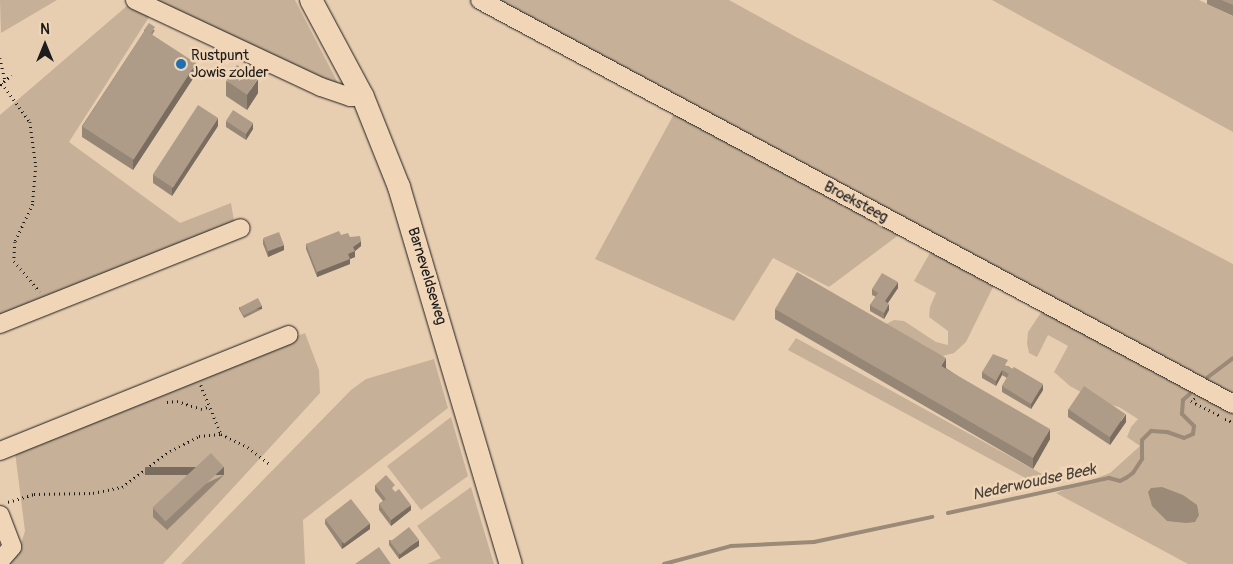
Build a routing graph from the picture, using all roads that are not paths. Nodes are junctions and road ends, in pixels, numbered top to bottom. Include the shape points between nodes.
1 (135, 0) edge
2 (311, 0) edge
3 (480, 0) edge
4 (363, 97) junction
5 (242, 228) dead end
6 (0, 324) edge
7 (289, 335) dead end
8 (1233, 404) edge
9 (0, 452) edge
10 (0, 515) edge
11 (0, 561) edge
12 (511, 564) edge

1 - 4 street via 320,87 350,97
2 - 4 main road, Barneveldseweg
3 - 8 street, Broeksteeg
4 - 12 main road, Barneveldseweg via 399,187
5 - 6 street
7 - 9 street
10 - 11 street via 12,546

